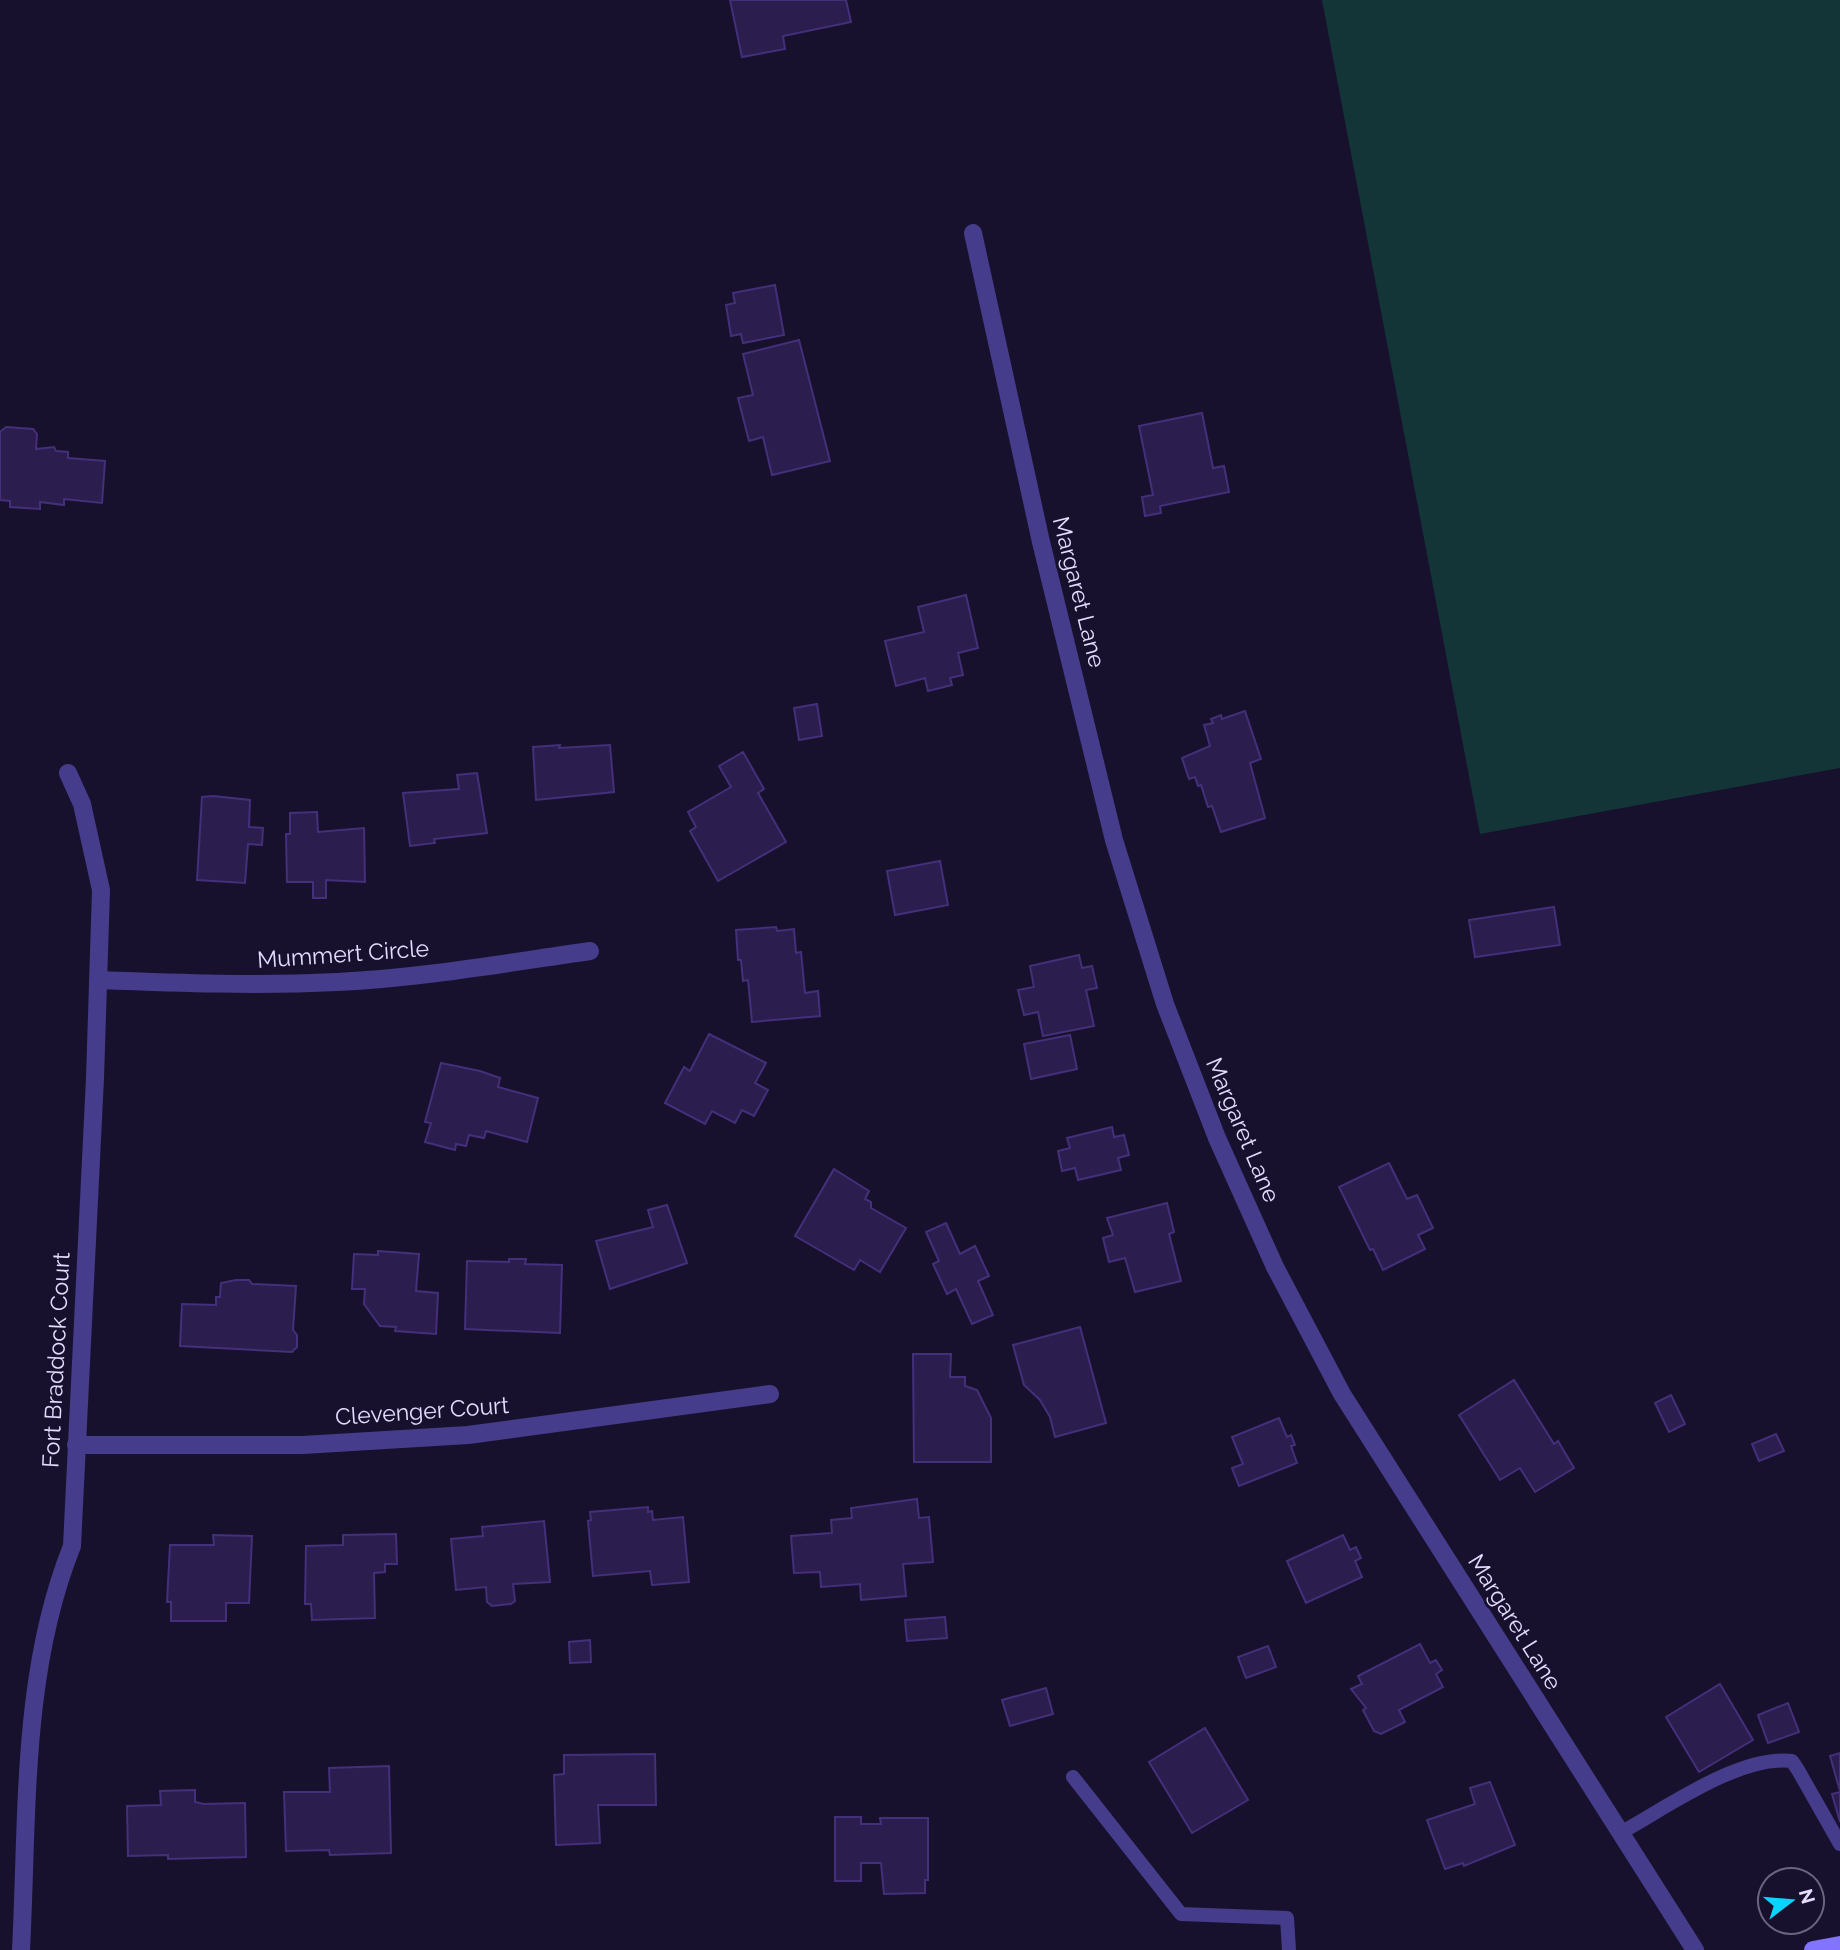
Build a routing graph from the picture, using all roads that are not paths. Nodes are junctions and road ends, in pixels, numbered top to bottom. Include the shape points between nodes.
1 (973, 233) dead end
2 (68, 773) dead end
3 (590, 951) dead end
4 (99, 980) junction
5 (770, 1394) dead end
6 (76, 1445) junction
7 (1073, 1777) dead end
8 (1620, 1833) junction
9 (1840, 1844) edge
10 (1840, 1944) edge
11 (21, 1950) edge
12 (1289, 1950) edge
13 (1695, 1950) edge
14 (1813, 1950) edge

1 - 8 street, Margaret Lane via 1041,542 1114,841 1165,1004 1217,1138 1275,1267 1342,1394
2 - 4 street, Fort Braddock Court via 82,804 101,890
3 - 4 street, Mummert Circle via 339,982 216,985
4 - 6 street, Fort Braddock Court
5 - 6 street, Clevenger Court via 468,1434 303,1445
6 - 11 street, Fort Braddock Court via 72,1546 54,1591 32,1709
7 - 12 lane via 1181,1914 1287,1918
8 - 9 lane via 1714,1782 1777,1760 1792,1761
8 - 13 street, Margaret Lane
10 - 14 main road

